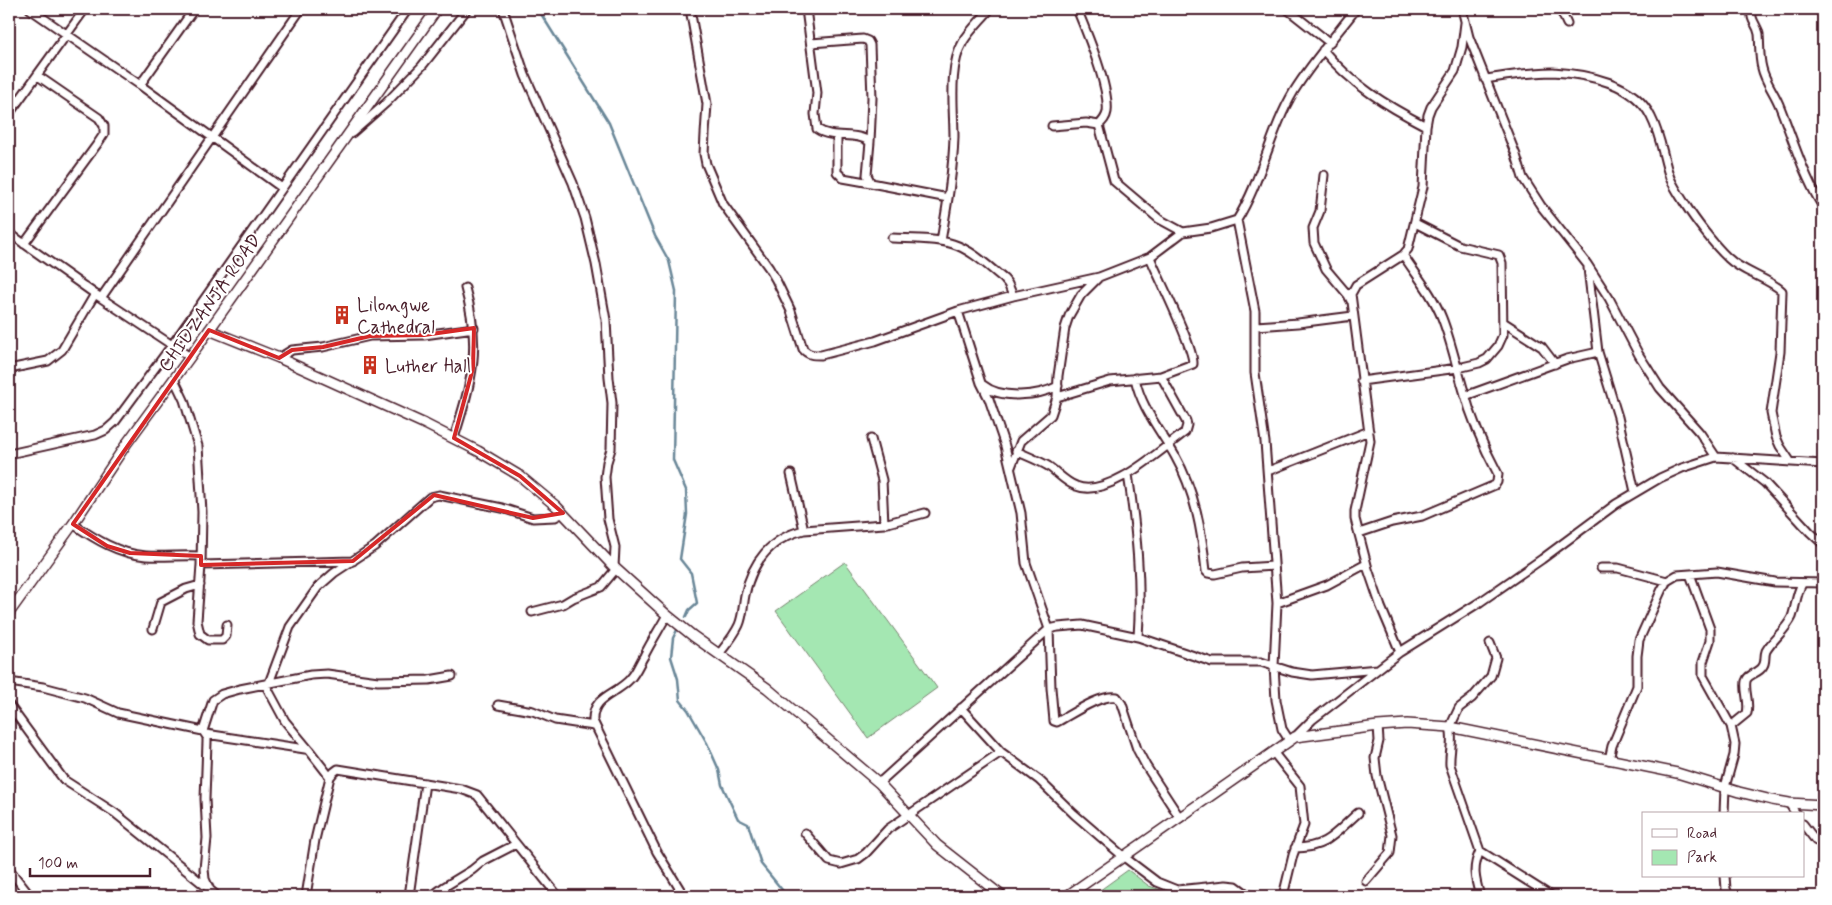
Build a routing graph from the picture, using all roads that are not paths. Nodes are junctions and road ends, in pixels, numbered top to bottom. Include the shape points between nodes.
1 (30, 9) edge
2 (85, 9) edge
3 (194, 9) edge
4 (302, 9) edge
5 (408, 9) edge
6 (437, 9) edge
7 (467, 9) edge
8 (503, 9) edge
9 (690, 9) edge
10 (806, 9) edge
11 (990, 9) edge
12 (1077, 9) edge
13 (1287, 9) edge
14 (1356, 9) edge
15 (1462, 9) edge
16 (1560, 9) edge
17 (1752, 9) edge
18 (1465, 23) junction
19 (1567, 24) dead end
20 (67, 34) junction
21 (811, 43) junction
22 (1330, 43) junction
23 (1323, 50) junction
24 (38, 76) junction
25 (1485, 79) junction
26 (140, 85) junction
27 (9, 114) edge
28 (1099, 125) junction
29 (1052, 126) dead end
30 (1426, 126) junction
31 (837, 136) junction
32 (212, 138) junction
33 (343, 141) junction
34 (870, 142) junction
35 (1324, 175) dead end
36 (871, 183) junction
37 (282, 188) junction
38 (948, 198) junction
39 (1823, 205) edge
40 (1237, 220) junction
41 (1415, 224) junction
42 (1183, 232) junction
43 (9, 234) edge
44 (892, 238) dead end
45 (941, 241) junction
46 (24, 244) junction
47 (1403, 255) junction
48 (1150, 257) junction
49 (1588, 264) junction
50 (1099, 277) junction
51 (465, 288) dead end
52 (98, 296) junction
53 (1013, 296) junction
54 (1352, 304) junction
55 (958, 311) junction
56 (1353, 316) junction
57 (1503, 322) junction
58 (1256, 326) junction
59 (474, 328) junction
60 (209, 330) junction
61 (172, 345) junction
62 (1598, 352) junction
63 (190, 357) junction
64 (279, 358) junction
65 (1555, 364) junction
66 (1458, 368) junction
67 (9, 369) edge
68 (1161, 376) junction
69 (1135, 378) junction
70 (174, 379) junction
71 (1361, 380) junction
72 (981, 384) junction
73 (1058, 386) junction
74 (1465, 396) junction
75 (1057, 397) junction
76 (1369, 430) junction
77 (454, 438) junction
78 (871, 439) dead end
79 (1168, 445) junction
80 (1016, 451) junction
81 (9, 454) edge
82 (1716, 457) junction
83 (1733, 457) junction
84 (1790, 461) junction
85 (1823, 464) edge
86 (1010, 467) junction
87 (1268, 471) junction
88 (791, 474) dead end
89 (1128, 474) junction
90 (1635, 492) junction
91 (563, 513) junction
92 (925, 513) dead end
93 (73, 524) junction
94 (884, 524) junction
95 (804, 530) junction
96 (1359, 533) junction
97 (1823, 544) edge
98 (201, 556) junction
99 (353, 561) junction
100 (1366, 564) junction
101 (201, 565) junction
102 (1274, 566) junction
103 (615, 568) junction
104 (1601, 568) dead end
105 (1690, 574) junction
106 (1667, 581) junction
107 (1823, 583) edge
108 (1802, 584) junction
109 (200, 585) junction
110 (1277, 603) junction
111 (532, 612) dead end
112 (9, 613) edge
113 (667, 615) junction
114 (227, 626) dead end
115 (153, 629) dead end
116 (1049, 629) junction
117 (1138, 637) junction
118 (1490, 643) dead end
119 (1400, 652) junction
120 (720, 654) junction
121 (1274, 666) junction
122 (1378, 670) junction
123 (452, 676) dead end
124 (9, 682) edge
125 (267, 683) junction
126 (9, 705) edge
127 (498, 705) dead end
128 (961, 708) junction
129 (594, 726) junction
130 (1378, 726) junction
131 (1731, 726) junction
132 (1450, 727) junction
133 (204, 732) junction
134 (1292, 738) junction
135 (309, 750) junction
136 (1001, 752) junction
137 (1273, 752) junction
138 (1609, 760) junction
139 (330, 777) junction
140 (425, 783) junction
141 (879, 783) junction
142 (1725, 787) junction
143 (1789, 804) junction
144 (1823, 806) edge
145 (1724, 812) edge
146 (1795, 812) edge
147 (1358, 813) dead end
148 (908, 816) junction
149 (1180, 818) junction
150 (1804, 825) edge
151 (805, 833) dead end
152 (1823, 834) edge
153 (516, 844) junction
154 (1295, 848) junction
155 (1480, 851) junction
156 (1124, 857) junction
157 (9, 869) edge
158 (1725, 878) edge
159 (1366, 881) dead end
160 (1726, 889) junction
161 (210, 890) junction
162 (30, 896) edge
163 (217, 896) edge
164 (306, 896) edge
165 (409, 896) edge
166 (432, 896) edge
167 (558, 896) edge
168 (684, 896) edge
169 (1002, 896) edge
170 (1067, 896) edge
171 (1254, 896) edge
172 (1283, 896) edge
173 (1480, 896) edge
174 (1551, 896) edge
175 (1719, 896) edge
176 (1729, 896) edge

1 - 20 street
2 - 20 street
3 - 26 street
4 - 32 street
5 - 37 street
6 - 33 street, CHIDZANJA ROAD
7 - 33 street via 422,66
8 - 103 street via 525,75 573,183 596,264 606,320 612,403 611,450 605,477
9 - 55 street via 707,104 706,164 724,204 776,280 807,354 821,355 853,348
10 - 21 street
11 - 38 street via 963,42 956,65
12 - 28 street via 1107,99 1105,120
13 - 22 street
14 - 22 street
15 - 18 street
16 - 19 street
17 - 39 street via 1751,17 1759,32 1761,67 1808,182
18 - 25 street
18 - 30 street via 1455,71 1431,107
20 - 24 street
20 - 26 street
21 - 31 street via 817,93 817,129
21 - 34 street via 868,41 872,98
22 - 23 street
23 - 30 street via 1362,88
23 - 40 street via 1294,92
24 - 27 street
24 - 46 street via 98,118 104,126 104,134
25 - 49 street via 1523,178 1541,206
25 - 84 street via 1553,72 1580,75 1610,83 1642,101 1662,144 1670,178 1685,205 1728,258 1782,291 1780,352 1771,413 1776,437
26 - 32 street
28 - 29 street
28 - 42 street via 1114,181 1159,219
30 - 41 street via 1423,187
31 - 34 street via 864,138
31 - 36 street via 837,172 844,178
32 - 37 street
32 - 52 street
33 - 60 street, CHIDZANJA ROAD
34 - 36 street via 867,175
35 - 54 street via 1320,211 1313,228 1314,242 1326,269
36 - 38 street
37 - 61 street
38 - 45 street
40 - 42 street
40 - 58 street
41 - 47 street
41 - 57 street via 1460,246 1499,255 1502,263
42 - 48 street
43 - 46 street
44 - 45 street
45 - 53 street via 965,249 998,274 1008,284
46 - 52 street
47 - 54 street via 1356,285 1351,294
47 - 66 street via 1436,306
48 - 50 street
48 - 68 street via 1193,362
49 - 62 street
49 - 82 street via 1660,388 1700,433
50 - 53 street
50 - 73 street via 1069,316
51 - 59 street
52 - 61 street
52 - 67 street via 62,350 48,361
53 - 55 street
54 - 56 street
55 - 72 street
56 - 58 street
56 - 71 street
57 - 65 street via 1542,347
57 - 66 street via 1502,341 1487,359
58 - 87 street via 1255,373
59 - 64 street via 424,335 370,336 323,347 299,348
59 - 77 street via 473,368
60 - 63 street, CHIDZANJA ROAD
60 - 64 street
61 - 63 street
61 - 81 street via 106,430
62 - 65 street
62 - 90 street via 1618,417
63 - 70 street, CHIDZANJA ROAD
64 - 77 street
65 - 74 street
66 - 71 street
66 - 74 street
68 - 69 street
68 - 79 street via 1187,425 1185,432
69 - 75 street via 1110,381
69 - 79 street via 1141,401
70 - 93 street, CHIDZANJA ROAD
70 - 98 street via 198,446
71 - 76 street
72 - 73 street via 992,391 1023,395
72 - 86 street
73 - 75 street
74 - 96 street via 1481,443 1498,474 1497,482 1422,516
75 - 80 street via 1050,415 1021,441
76 - 87 street
76 - 96 street via 1368,452 1355,511
77 - 91 street via 520,476
78 - 94 street via 882,480
79 - 89 street
79 - 102 street via 1190,491 1202,534 1206,571 1215,574
80 - 86 street
80 - 89 street via 1047,465 1080,488 1107,485
82 - 83 street
82 - 90 street via 1682,468
83 - 84 street
83 - 97 street via 1764,483
84 - 85 street
86 - 116 street via 1021,513 1026,563
87 - 102 street
88 - 95 street
89 - 117 street via 1137,534
90 - 119 street via 1480,602
91 - 99 street via 555,517 533,518 502,508 434,495
91 - 103 street
92 - 94 street
93 - 98 street via 107,546 130,553
93 - 112 street, CHIDZANJA ROAD
94 - 95 street
95 - 120 street via 784,537 760,558 747,587 738,626
96 - 100 street
98 - 101 street
99 - 101 street
99 - 125 street via 318,587 290,627
100 - 110 street via 1327,585
100 - 119 street
101 - 109 street
102 - 110 street
103 - 111 street via 601,587 563,604
103 - 113 street
104 - 106 street via 1618,568
105 - 106 street via 1677,575
105 - 108 street via 1717,572
105 - 131 street via 1710,629 1702,676
106 - 138 street via 1639,640 1637,686
107 - 108 street
108 - 131 street via 1786,628 1765,654 1763,666 1746,681 1747,712
109 - 114 street via 197,607 200,634 208,640 222,640
109 - 115 street via 161,602
110 - 121 street
113 - 120 street
113 - 129 street via 633,675 623,686 601,698 593,715
116 - 117 street via 1082,626
116 - 128 street
116 - 149 street via 1054,721 1110,696 1117,697 1142,757
117 - 121 street via 1212,662 1251,661
118 - 132 street via 1496,658 1491,676 1460,708
119 - 122 street
120 - 141 street via 767,688
121 - 122 street via 1312,675
121 - 134 street via 1282,729
122 - 134 street
123 - 125 street via 378,681 327,674
124 - 133 street via 43,687 85,698 118,713
125 - 133 street via 217,696
125 - 135 street via 285,721
126 - 161 street via 64,780 115,813
127 - 129 street
128 - 136 street
128 - 141 street
129 - 168 street via 657,852
130 - 132 street
130 - 134 street
130 - 159 street via 1377,776 1392,835 1390,853
131 - 142 street via 1734,755
132 - 138 street
132 - 155 street via 1453,737 1450,765
133 - 135 street
133 - 161 street via 208,742 204,869
134 - 137 street
135 - 139 street
136 - 148 street
136 - 156 street via 1039,780
137 - 149 street
137 - 154 street via 1300,786 1304,825
138 - 142 street via 1677,773
139 - 140 street via 334,772 344,770
139 - 164 street via 314,840
140 - 153 street via 478,795
140 - 165 street
141 - 148 street
142 - 143 street
142 - 145 street
143 - 144 street
143 - 146 street
147 - 154 street via 1326,841 1310,848
148 - 151 street via 888,829 858,859 841,864 824,857
148 - 169 street via 937,845
149 - 156 street
150 - 152 street via 1816,841 1820,841
153 - 166 street via 483,861
153 - 167 street
154 - 172 street
155 - 173 street via 1475,862
155 - 174 street
156 - 170 street
156 - 171 street via 1157,882 1177,890 1226,885 1236,886
157 - 162 street
158 - 160 street
160 - 175 street
160 - 176 street
161 - 163 street

